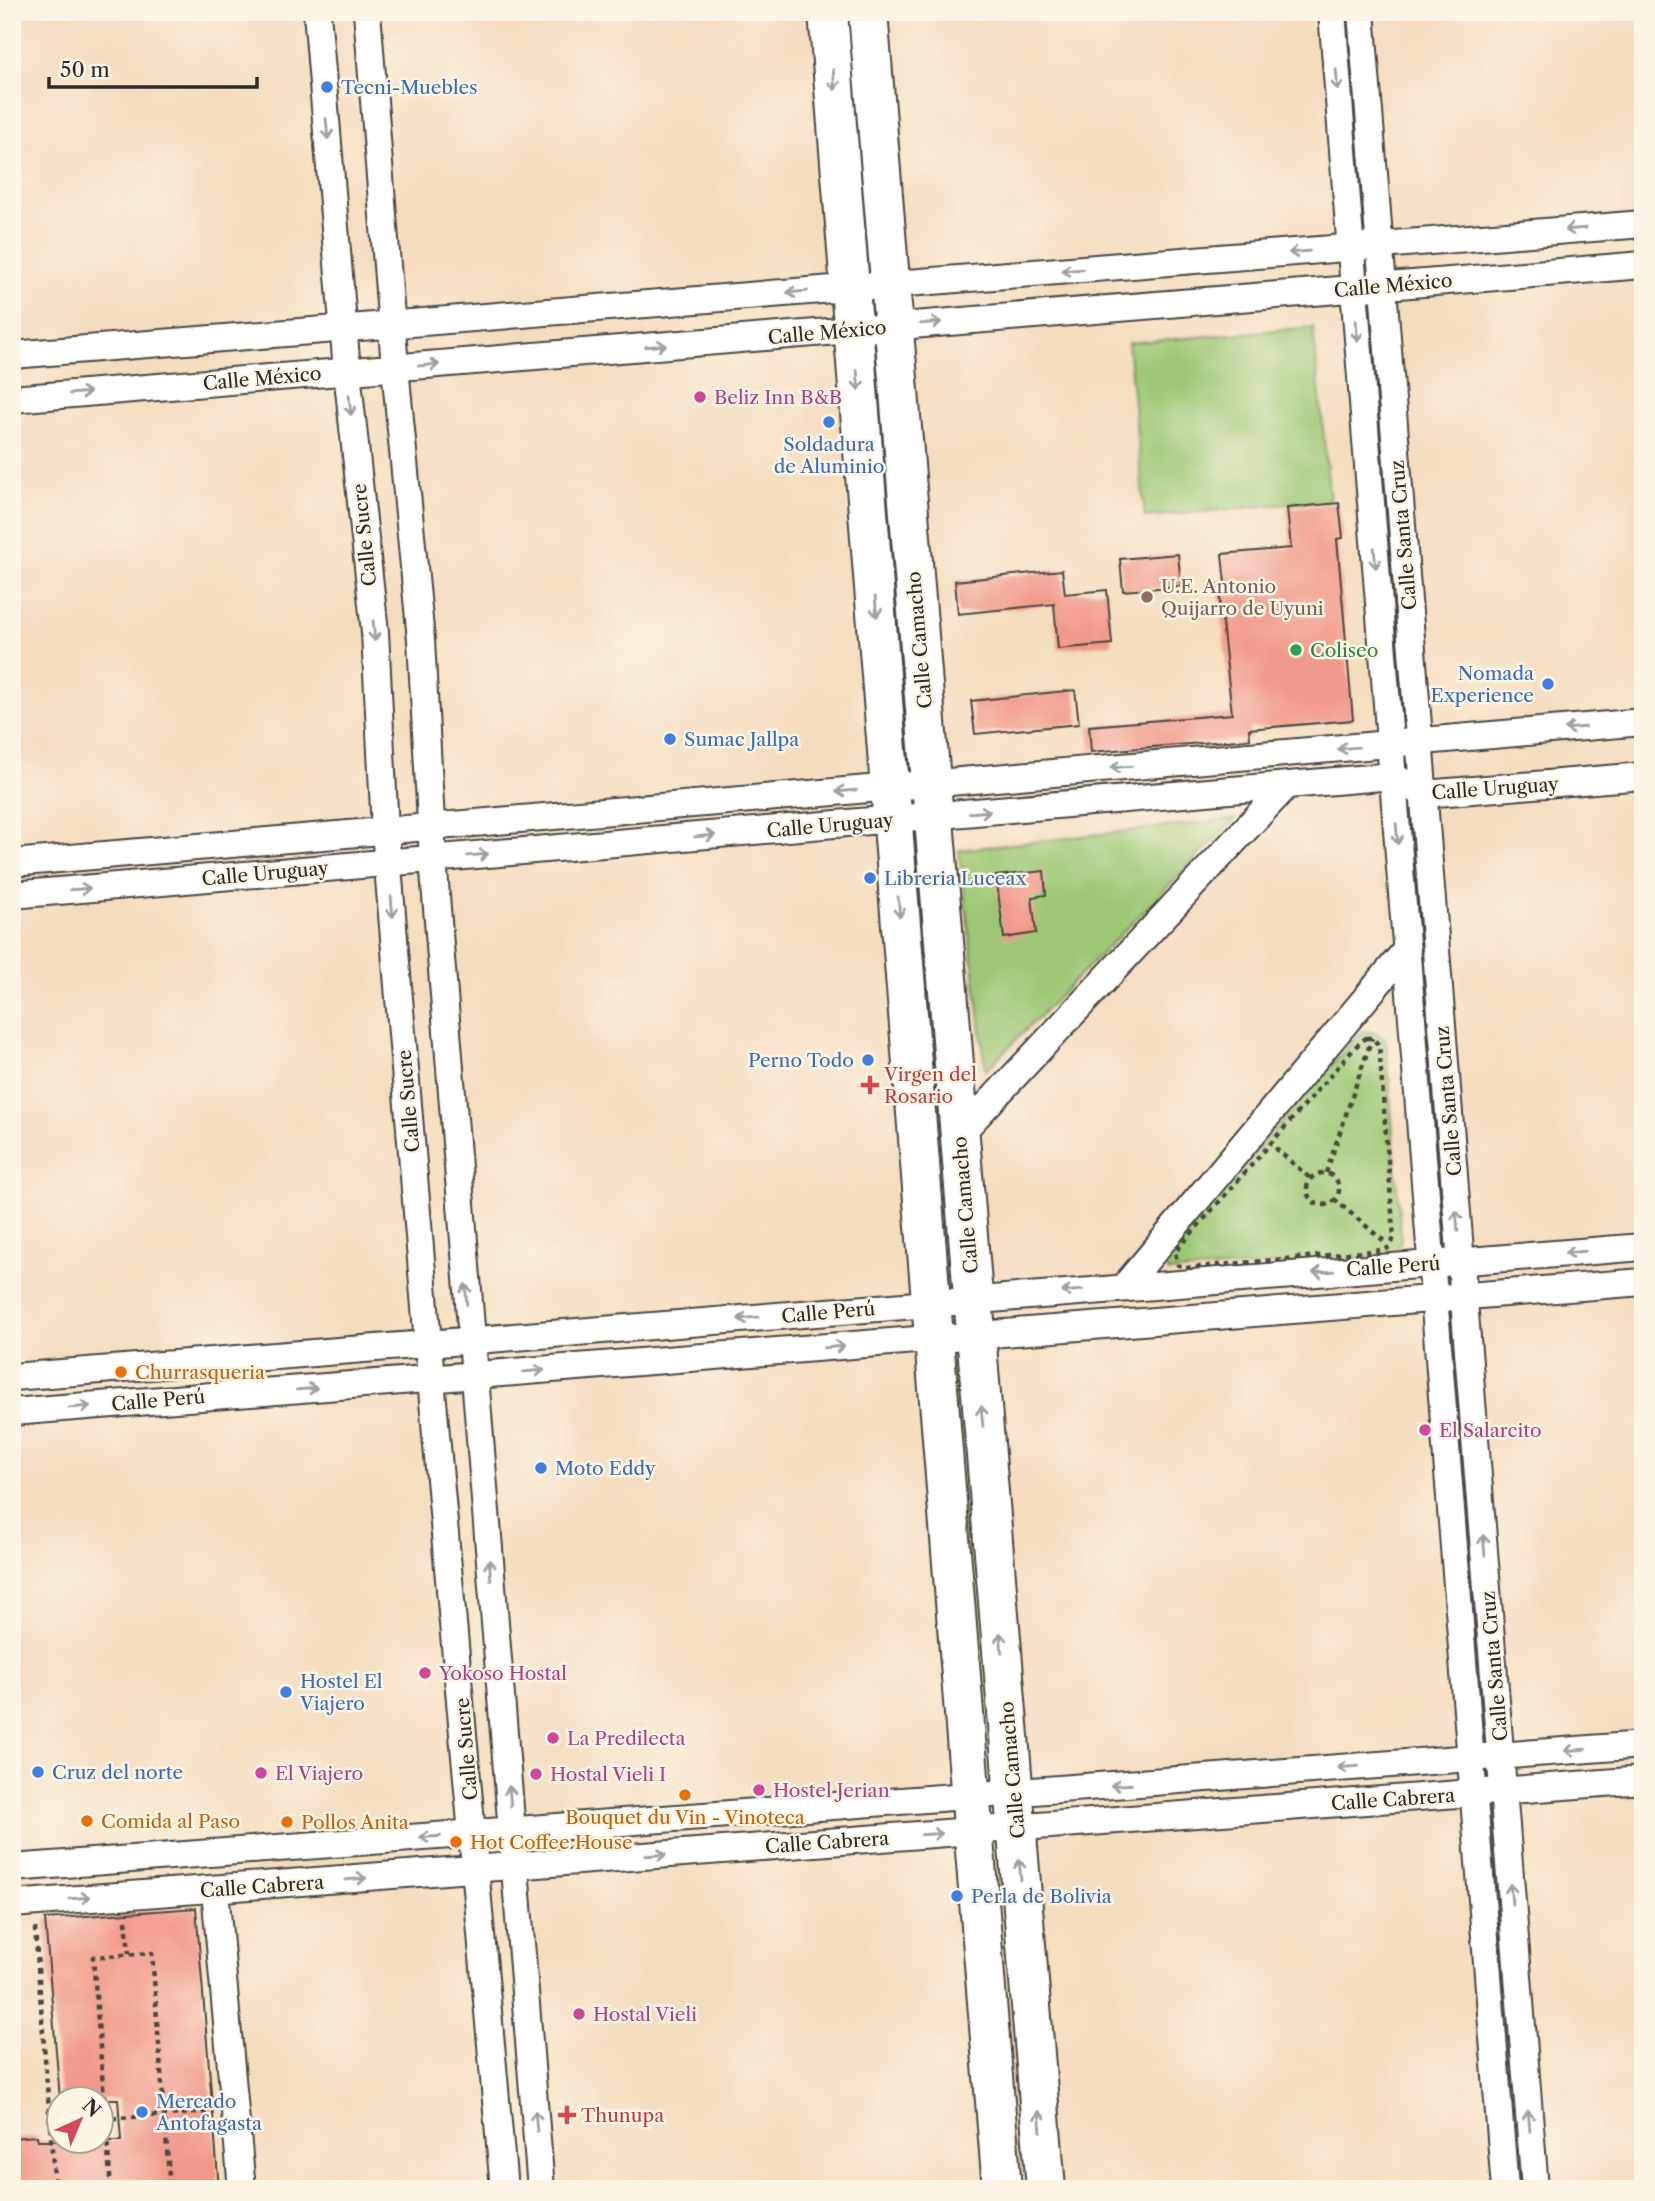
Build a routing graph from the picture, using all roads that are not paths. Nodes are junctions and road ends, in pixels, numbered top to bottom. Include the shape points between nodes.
1 (317, 12) edge
2 (367, 12) edge
3 (828, 12) edge
4 (867, 12) edge
5 (1332, 12) edge
6 (1361, 12) edge
7 (1643, 224) edge
8 (1380, 245) junction
9 (1350, 247) junction
10 (1643, 265) edge
11 (890, 284) junction
12 (1383, 286) junction
13 (850, 288) junction
14 (1354, 288) junction
15 (391, 325) junction
16 (893, 326) junction
17 (343, 328) junction
18 (853, 329) junction
19 (12, 355) edge
20 (395, 368) junction
21 (347, 371) junction
22 (12, 399) edge
23 (1643, 722) edge
24 (1419, 741) junction
25 (1390, 744) junction
26 (1393, 776) junction
27 (1643, 776) edge
28 (1285, 787) junction
29 (1424, 794) junction
30 (932, 800) junction
31 (891, 803) junction
32 (430, 827) junction
33 (385, 831) junction
34 (433, 859) junction
35 (12, 863) edge
36 (388, 863) junction
37 (12, 895) edge
38 (1407, 949) junction
39 (959, 1135) junction
40 (1643, 1247) edge
41 (1461, 1261) junction
42 (1431, 1264) junction
43 (1643, 1282) edge
44 (1124, 1287) junction
45 (1464, 1296) junction
46 (1434, 1299) junction
47 (974, 1318) junction
48 (933, 1321) junction
49 (470, 1340) junction
50 (428, 1343) junction
51 (473, 1375) junction
52 (12, 1377) edge
53 (431, 1379) junction
54 (12, 1412) edge
55 (1643, 1745) edge
56 (1501, 1756) junction
57 (1471, 1758) junction
58 (1643, 1780) edge
59 (1503, 1791) junction
60 (1474, 1793) junction
61 (1015, 1810) junction
62 (972, 1814) junction
63 (513, 1830) junction
64 (474, 1833) junction
65 (515, 1866) junction
66 (12, 1868) edge
67 (476, 1869) junction
68 (215, 1890) junction
69 (23, 1903) edge
70 (242, 2189) edge
71 (504, 2189) edge
72 (541, 2189) edge
73 (1002, 2189) edge
74 (1046, 2189) edge
75 (1505, 2189) edge
76 (1535, 2189) edge

1 -> 17 street, Calle Sucre
2 - 15 street, Calle Sucre
3 -> 13 highway, Calle Camacho
4 - 11 highway, Calle Camacho
5 -> 9 street, Calle Santa Cruz
6 - 8 street, Calle Santa Cruz
7 -> 8 street
8 - 9 street
8 - 12 street, Calle Santa Cruz
9 -> 11 street
9 - 14 street, Calle Santa Cruz
10 - 12 street, Calle México
11 - 13 street
11 - 16 highway, Calle Camacho
12 - 14 street, Calle México
12 - 24 street, Calle Santa Cruz
13 -> 15 street
13 - 18 highway, Calle Camacho
16 -> 14 street, Calle México
14 -> 25 street, Calle Santa Cruz
15 - 17 street
15 - 20 street, Calle Sucre
16 - 18 street, Calle México
16 - 30 highway, Calle Camacho
17 - 19 street
17 - 21 street, Calle Sucre
20 -> 18 street, Calle México
18 -> 31 highway, Calle Camacho
20 - 21 street, Calle México
20 - 32 street, Calle Sucre via 421,640
22 -> 21 street, Calle México
21 -> 33 street, Calle Sucre via 375,632
23 -> 24 street, Calle Uruguay
24 - 25 street, Calle Uruguay
24 - 29 street, Calle Santa Cruz
25 - 26 street, Calle Santa Cruz
25 -> 30 street, Calle Uruguay
26 - 28 street, Calle Uruguay
26 - 29 street, Calle Uruguay
26 -> 38 street, Calle Santa Cruz
27 - 29 street, Calle Uruguay
30 -> 28 street, Calle Uruguay
28 - 39 street
41 -> 29 street, Calle Santa Cruz
30 - 31 street, Calle Uruguay
30 - 39 highway, Calle Camacho
31 -> 32 street, Calle Uruguay
34 -> 31 street, Calle Uruguay
31 -> 48 highway, Calle Camacho
32 - 33 street, Calle Uruguay
32 - 34 street, Calle Sucre
33 - 35 street, Calle Uruguay
33 - 36 street, Calle Sucre
34 - 36 street, Calle Uruguay
49 -> 34 street, Calle Sucre
37 -> 36 street, Calle Uruguay
36 -> 50 street, Calle Sucre
38 - 42 street, Calle Santa Cruz
38 - 44 street
39 - 47 highway, Calle Camacho
40 -> 41 street, Calle Perú
41 - 42 street, Calle Perú
41 - 45 street, Calle Santa Cruz
42 -> 44 street, Calle Perú
42 - 46 street, Calle Santa Cruz
43 - 45 street, Calle Perú
44 -> 47 street, Calle Perú
45 - 46 street, Calle Perú
56 -> 45 street, Calle Santa Cruz
46 - 47 street, Calle Perú
46 - 57 street, Calle Santa Cruz
47 - 48 street, Calle Perú
47 - 48 street, Calle Perú
61 -> 47 highway, Calle Camacho
48 -> 49 street, Calle Perú
51 -> 48 street, Calle Perú
48 - 62 highway, Calle Camacho
49 - 50 street, Calle Perú
49 - 51 street, Calle Sucre
50 - 52 street, Calle Perú
50 - 53 street, Calle Sucre
51 - 53 street, Calle Perú
63 -> 51 street, Calle Sucre
54 -> 53 street, Calle Perú
53 - 64 street, Calle Sucre
55 -> 56 street, Calle Cabrera
56 - 57 street, Calle Cabrera
56 - 59 street, Calle Santa Cruz
57 - 60 street, Calle Santa Cruz
57 -> 61 street, Calle Cabrera
58 - 59 street, Calle Cabrera
59 - 60 street, Calle Cabrera
76 -> 59 street, Calle Santa Cruz
60 - 61 street, Calle Cabrera
60 - 75 street, Calle Santa Cruz
61 - 62 street, Calle Cabrera
61 - 62 street, Calle Cabrera
74 -> 61 highway, Calle Camacho
62 - 63 street, Calle Cabrera
65 -> 62 street, Calle Cabrera
62 - 73 highway, Calle Camacho
63 - 64 street, Calle Cabrera
63 - 65 street, Calle Sucre
64 -> 66 street, Calle Cabrera
64 - 67 street, Calle Sucre
65 - 67 street, Calle Cabrera
72 -> 65 street, Calle Sucre
68 -> 67 street, Calle Cabrera
67 - 71 street, Calle Sucre
69 -> 68 street, Calle Cabrera
68 - 70 street

